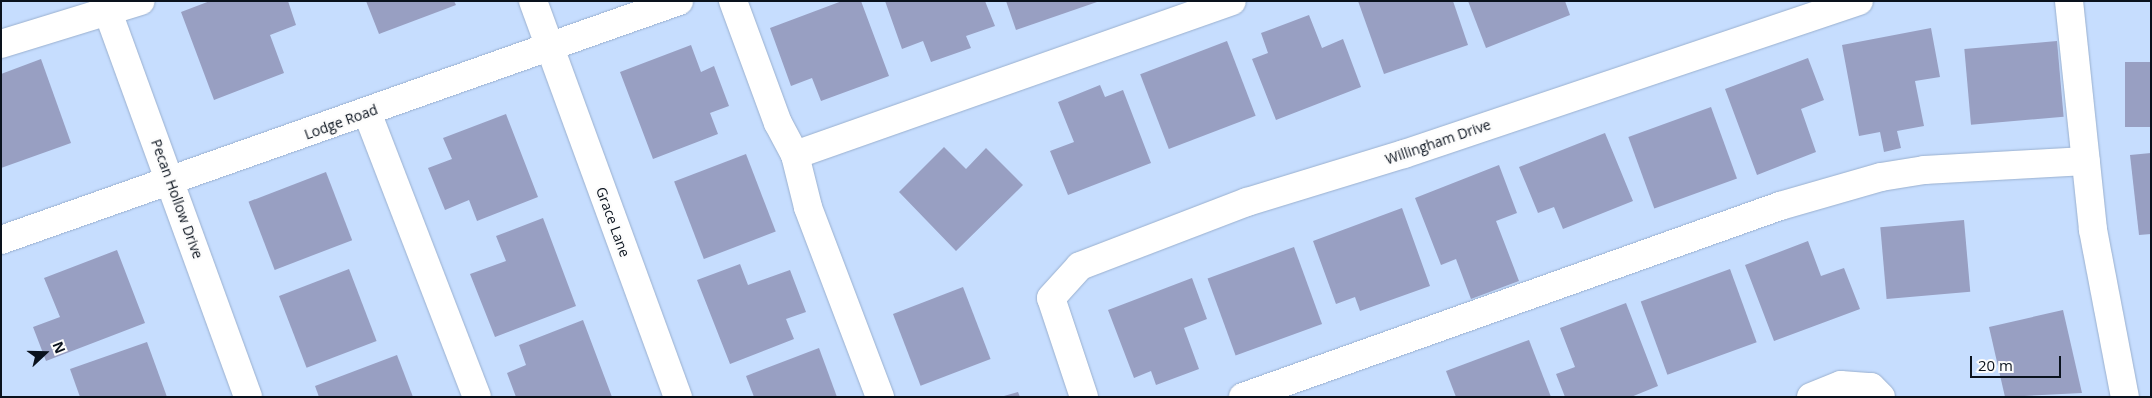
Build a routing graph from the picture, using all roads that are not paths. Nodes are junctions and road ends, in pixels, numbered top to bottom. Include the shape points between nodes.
1 (141, 1) edge
2 (533, 1) edge
3 (679, 1) edge
4 (733, 1) edge
5 (1232, 1) edge
6 (1859, 1) edge
7 (2069, 1) edge
8 (106, 7) edge
9 (1, 44) edge
10 (549, 47) junction
11 (367, 112) junction
12 (795, 155) junction
13 (2086, 161) junction
14 (171, 183) junction
15 (1, 240) edge
16 (1285, 390) edge
17 (248, 397) edge
18 (477, 397) edge
19 (678, 397) edge
20 (880, 397) edge
21 (1084, 397) edge
22 (1243, 397) edge
23 (1811, 397) edge
24 (1880, 397) edge
25 (2125, 397) edge

1 - 8 street
2 - 10 street, Grace Lane
3 - 10 street, Lodge Road
4 - 12 street via 778,123
5 - 12 street
6 - 21 street, Willingham Drive via 1404,154 1247,202 1080,266 1051,298
7 - 13 street
8 - 9 street
8 - 14 street, Pecan Hollow Drive
10 - 11 street, Lodge Road
10 - 19 street, Grace Lane
11 - 14 street, Lodge Road
11 - 18 street
12 - 20 street via 808,207
13 - 16 street via 1924,170 1881,176 1780,206
13 - 25 street via 2093,230
14 - 15 street, Lodge Road
14 - 17 street, Pecan Hollow Drive
16 - 22 street
23 - 24 street via 1841,385 1871,387

